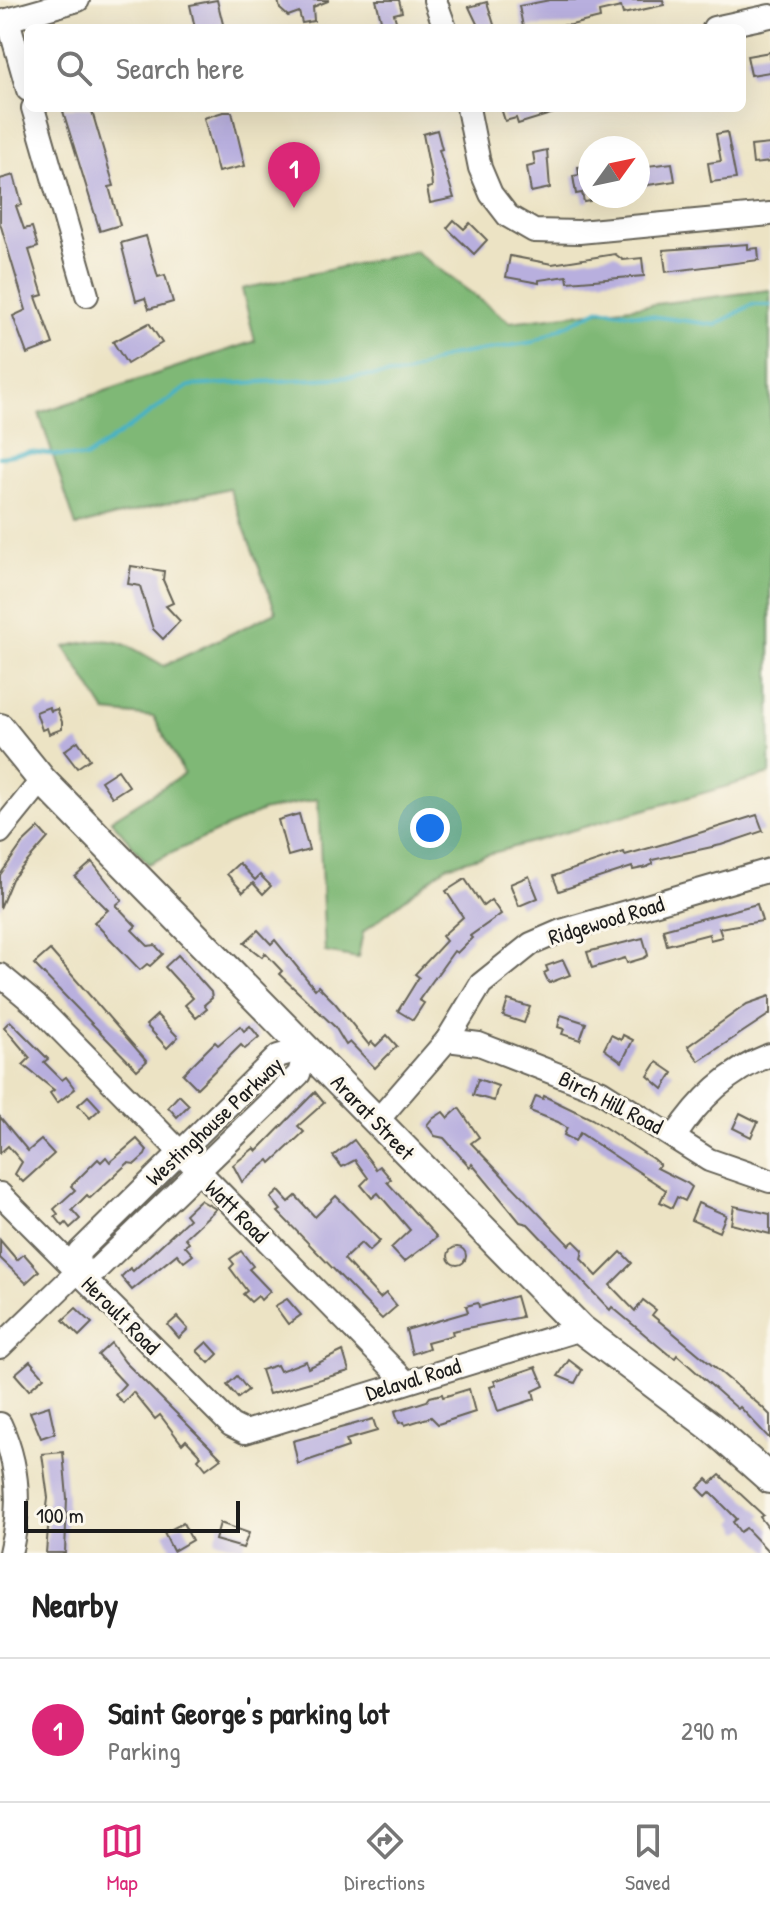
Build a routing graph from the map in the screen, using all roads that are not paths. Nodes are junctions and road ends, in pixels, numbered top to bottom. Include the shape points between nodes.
1 (78, 0) edge
2 (435, 0) edge
3 (770, 16) edge
4 (4, 21) edge
5 (444, 24) edge
6 (733, 24) edge
7 (24, 78) edge
8 (34, 112) edge
9 (469, 112) edge
10 (770, 214) edge
11 (87, 295) dead end
12 (0, 728) edge
13 (42, 780) junction
14 (0, 803) edge
15 (0, 832) edge
16 (770, 870) edge
17 (0, 975) edge
18 (447, 1040) junction
19 (306, 1048) junction
20 (770, 1055) edge
21 (377, 1121) junction
22 (675, 1136) junction
23 (179, 1152) junction
24 (198, 1171) junction
25 (770, 1181) edge
26 (0, 1194) edge
27 (77, 1272) junction
28 (581, 1329) junction
29 (0, 1347) edge
30 (404, 1380) junction
31 (0, 1424) edge
32 (245, 1432) joint
33 (770, 1479) edge
34 (10, 1553) edge

1 - 4 street
2 - 5 street
3 - 6 street
4 - 7 street
8 - 11 street
9 - 10 street via 491,194 508,216 534,231 579,232
12 - 13 main road, Ararat Street
13 - 14 street
13 - 15 street
13 - 19 main road, Ararat Street
16 - 18 street, Ridgewood Road via 531,944 481,984
17 - 23 street, Watt Road
18 - 21 street, Ridgewood Road
18 - 22 street, Birch Hill Road via 479,1044 570,1078
19 - 21 main road, Ararat Street
19 - 23 street, Westinghouse Parkway via 278,1056
19 - 24 street, Westinghouse Parkway via 299,1074
20 - 22 street via 706,1094
21 - 28 main road, Ararat Street
22 - 25 street, Birch Hill Road via 709,1160
23 - 24 street, Watt Road
23 - 27 street, Westinghouse Parkway via 79,1252
24 - 27 street, Westinghouse Parkway via 96,1270
24 - 30 street, Watt Road
26 - 27 street, Heroult Road
27 - 29 street, Westinghouse Parkway
27 - 32 street, Heroult Road via 231,1425
28 - 30 street, Delaval Road
28 - 33 main road, Ararat Street via 710,1426
30 - 32 street, Delaval Road
31 - 34 street via 11,1453 17,1496

